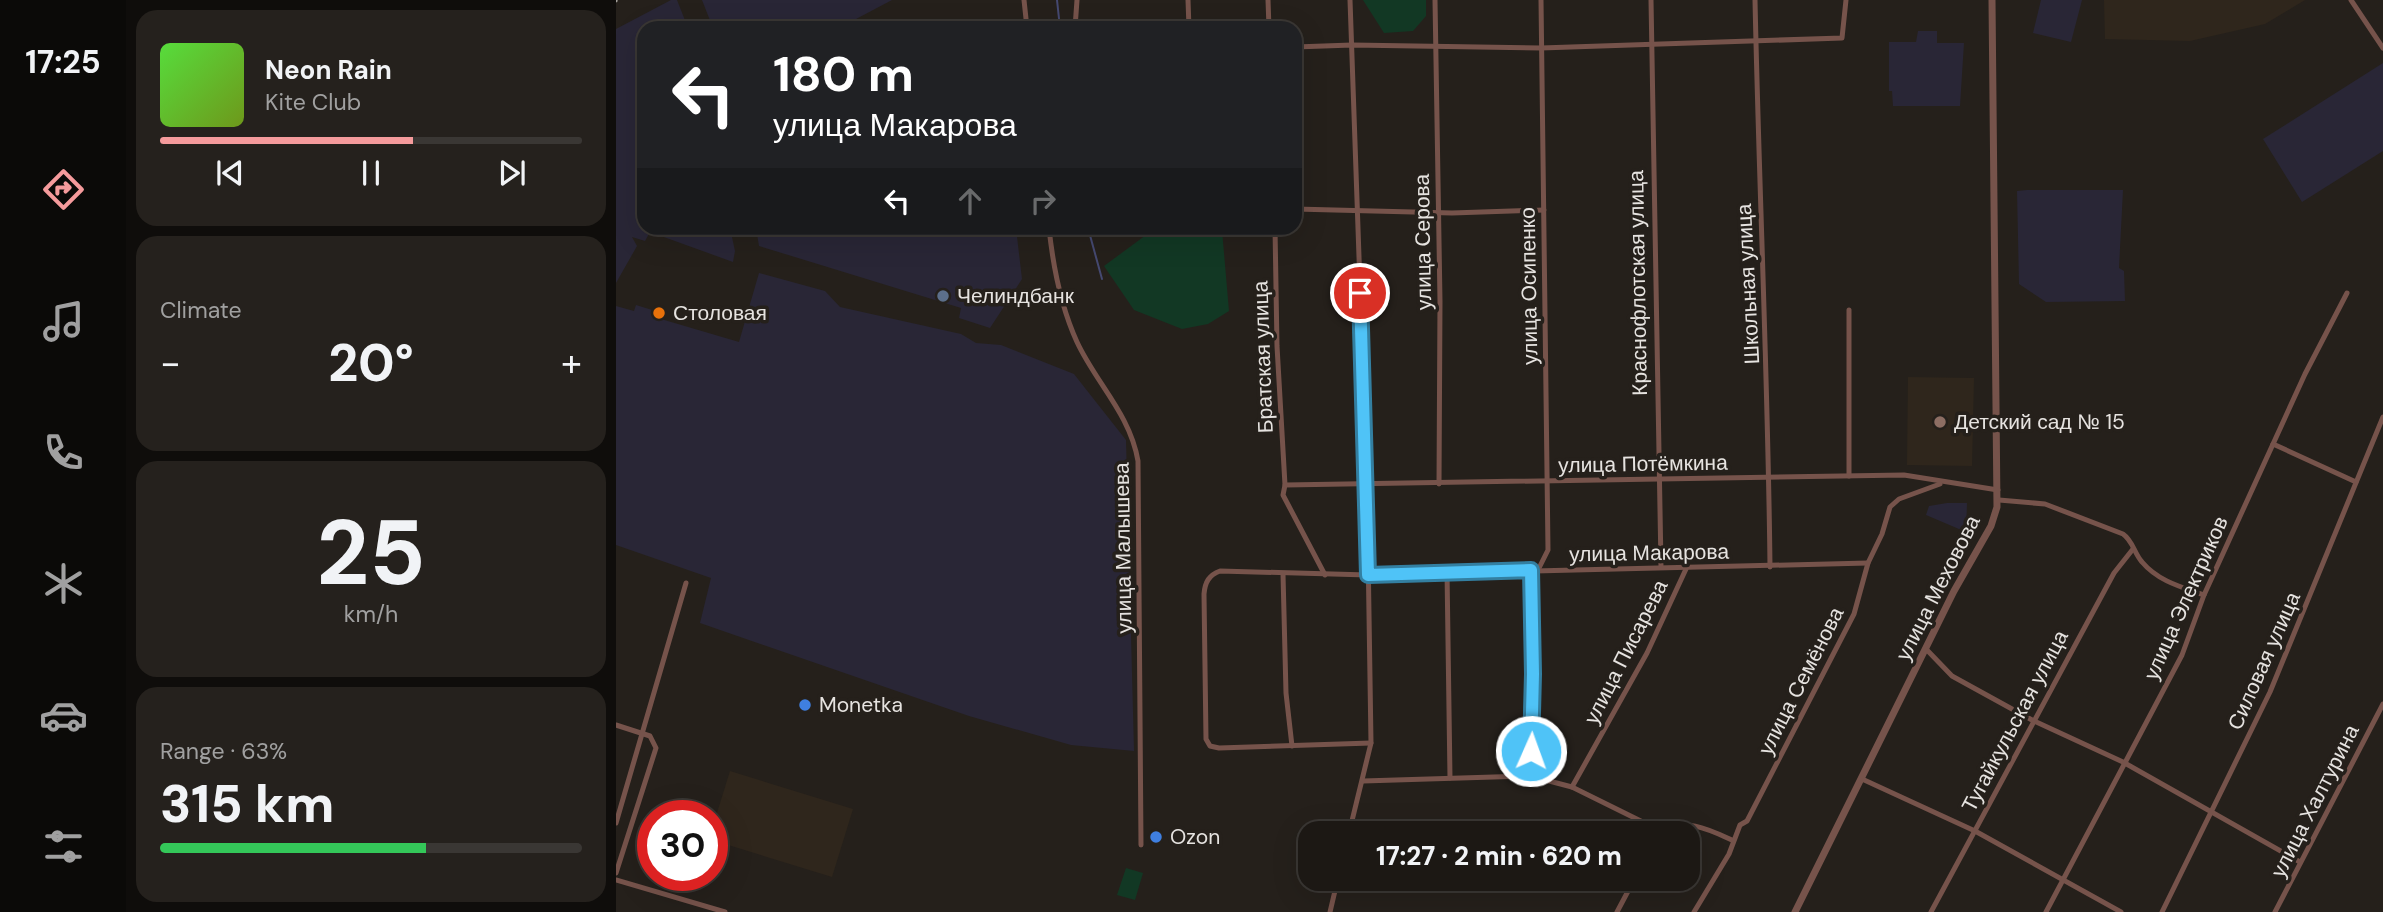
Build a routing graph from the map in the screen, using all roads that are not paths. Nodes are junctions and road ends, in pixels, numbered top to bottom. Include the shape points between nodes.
1 (1024, 0) edge
2 (1077, 0) edge
3 (1188, 0) edge
4 (1268, 0) edge
5 (1350, 0) edge
6 (1435, 0) edge
7 (1541, 0) edge
8 (1651, 0) edge
9 (1755, 0) edge
10 (1846, 0) edge
11 (1992, 0) edge
12 (2351, 0) edge
13 (1026, 21) edge
14 (1076, 21) edge
15 (1189, 21) edge
16 (1269, 21) edge
17 (1756, 41) junction
18 (1652, 44) junction
19 (1352, 45) junction
20 (1302, 47) edge
21 (1435, 48) junction
22 (1541, 48) junction
23 (2383, 48) edge
24 (1302, 209) edge
25 (1544, 210) junction
26 (1357, 211) junction
27 (1438, 212) junction
28 (1050, 235) edge
29 (1275, 235) edge
30 (2347, 293) dead end
31 (1849, 310) dead end
32 (2383, 417) edge
33 (2273, 444) junction
34 (1849, 476) junction
35 (1769, 478) junction
36 (1657, 480) junction
37 (1547, 481) junction
38 (2356, 482) junction
39 (1943, 483) junction
40 (1439, 484) junction
41 (1286, 485) junction
42 (1367, 485) junction
43 (1999, 490) junction
44 (1998, 500) junction
45 (2133, 549) junction
46 (1868, 563) junction
47 (1661, 566) junction
48 (1770, 567) junction
49 (1686, 569) junction
50 (1531, 570) junction
51 (1538, 570) junction
52 (1447, 571) junction
53 (1283, 574) junction
54 (1325, 575) junction
55 (1368, 575) junction
56 (686, 583) dead end
57 (2204, 595) junction
58 (1926, 649) junction
59 (2383, 704) edge
60 (2032, 720) junction
61 (616, 725) edge
62 (642, 734) junction
63 (1371, 743) junction
64 (1292, 747) junction
65 (2123, 762) junction
66 (1530, 776) junction
67 (1450, 778) junction
68 (1862, 779) junction
69 (1363, 781) junction
70 (1572, 787) junction
71 (2213, 812) junction
72 (1352, 821) edge
73 (1639, 821) edge
74 (616, 823) edge
75 (1700, 828) edge
76 (1975, 831) junction
77 (1732, 840) junction
78 (1141, 845) dead end
79 (2300, 862) junction
80 (616, 873) edge
81 (616, 880) edge
82 (2063, 881) junction
83 (1335, 891) edge
84 (1628, 891) edge
85 (715, 911) edge
86 (725, 912) edge
87 (1330, 912) edge
88 (1617, 912) edge
89 (1694, 912) edge
90 (1795, 912) edge
91 (1931, 912) edge
92 (2046, 912) edge
93 (2121, 912) edge
94 (2162, 912) edge
95 (2275, 912) edge

1 - 13 street
2 - 14 street
3 - 15 street
4 - 16 street
5 - 19 street
6 - 21 street, улица Серова
7 - 22 street, улица Осипенко
8 - 18 street, Краснофлотская улица
9 - 17 street, Школьная улица
10 - 17 street via 1842,38
11 - 43 street, улица Меховова
12 - 23 street
17 - 18 street
17 - 35 street, Школьная улица
18 - 22 street
18 - 36 street, Краснофлотская улица
19 - 20 street
19 - 21 street
19 - 26 street
21 - 22 street
21 - 27 street, улица Серова
22 - 25 street, улица Осипенко
24 - 26 street
25 - 27 street
25 - 37 street, улица Осипенко
26 - 27 street
26 - 42 street
27 - 40 street, улица Серова
28 - 78 street, улица Малышева via 1074,334 1129,428 1138,461
29 - 41 street, Братская улица
30 - 33 street, улица Электриков
31 - 34 street
32 - 38 street, Силовая улица
33 - 38 street
33 - 57 street, улица Электриков
34 - 35 street, улица Потёмкина
34 - 39 street, улица Потёмкина via 1905,475
35 - 36 street, улица Потёмкина
35 - 48 street, Школьная улица
36 - 37 street, улица Потёмкина
36 - 47 street, Краснофлотская улица
37 - 40 street, улица Потёмкина
37 - 51 street, улица Осипенко via 1548,550
38 - 71 street, Силовая улица via 2270,692
39 - 43 street, улица Потёмкина
39 - 46 street, улица Семёнова via 1899,499 1890,507
40 - 42 street, улица Потёмкина
41 - 42 street, улица Потёмкина
41 - 54 street, Братская улица via 1285,503
42 - 55 street
43 - 44 street, улица Меховова
44 - 45 street via 2045,503 2073,513 2123,534
44 - 58 street, улица Меховова via 1991,526
45 - 57 street via 2158,577
45 - 60 street, Тугайкульская улица via 2114,573
46 - 48 street, улица Макарова
46 - 77 street, улица Семёнова via 1854,614 1747,821
47 - 49 street, улица Макарова
47 - 51 street, улица Макарова
48 - 49 street, улица Макарова
49 - 70 street, улица Писарева via 1647,653
50 - 51 street, улица Макарова
50 - 52 street, улица Макарова
50 - 66 street
52 - 55 street, улица Макарова
52 - 67 street
53 - 54 street, улица Макарова
53 - 64 street
53 - 64 street, улица Макарова via 1220,571 1207,580 1206,739 1210,746
54 - 55 street, улица Макарова
55 - 63 street
56 - 62 street
57 - 65 street, улица Электриков via 2182,655
58 - 60 street via 1952,676
58 - 68 street, улица Меховова
59 - 79 street, улица Халтурина
60 - 65 street
60 - 76 street, Тугайкульская улица
61 - 62 street
62 - 74 street
62 - 80 street via 655,741 656,748
63 - 64 street
63 - 69 street
65 - 71 street
65 - 82 street, улица Электриков
66 - 67 street
66 - 70 street
67 - 69 street
68 - 76 street
68 - 90 street, улица Меховова
69 - 72 street
70 - 73 street
71 - 79 street
71 - 94 street, Силовая улица
75 - 77 street
76 - 82 street
76 - 91 street, Тугайкульская улица
77 - 89 street, улица Семёнова via 1729,854
79 - 95 street, улица Халтурина
81 - 85 street
82 - 92 street, улица Электриков
82 - 93 street
83 - 87 street
84 - 88 street
85 - 86 street

